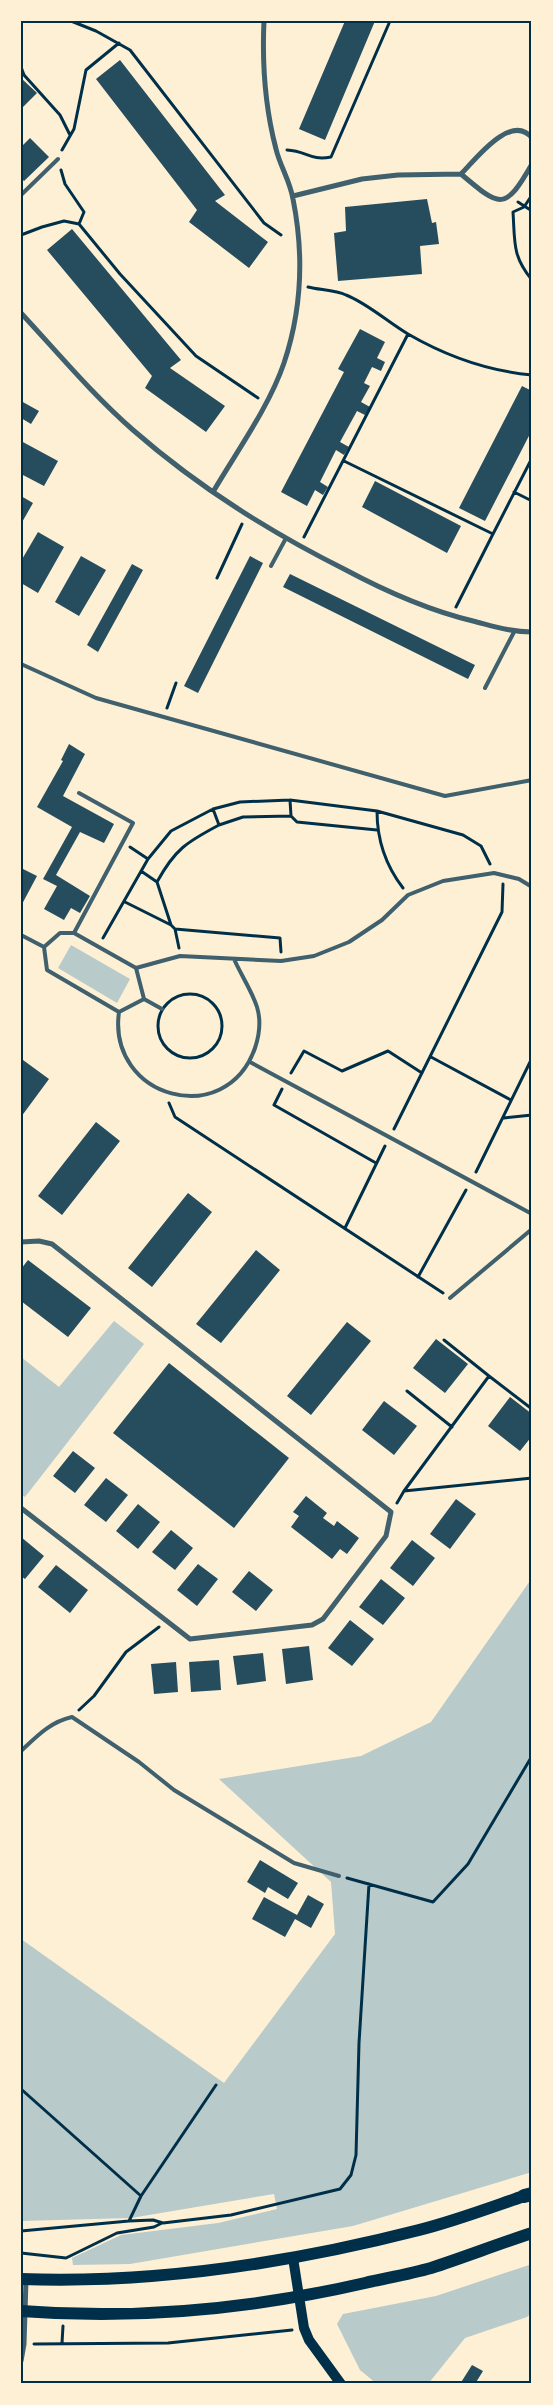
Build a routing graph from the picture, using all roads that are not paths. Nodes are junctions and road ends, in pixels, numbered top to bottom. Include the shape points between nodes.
1 (264, 21) edge
2 (532, 138) edge
3 (58, 159) road end
4 (532, 164) edge
5 (461, 174) junction
6 (21, 195) edge
7 (293, 196) junction
8 (21, 313) edge
9 (213, 492) junction
10 (285, 540) junction
11 (271, 566) dead end
12 (514, 632) junction
13 (532, 632) edge
14 (21, 664) edge
15 (485, 688) dead end
16 (532, 780) edge
17 (79, 792) dead end
18 (532, 887) edge
19 (74, 933) junction
20 (21, 934) edge
21 (44, 947) junction
22 (234, 959) junction
23 (136, 968) junction
24 (144, 999) junction
25 (162, 1009) road end
26 (119, 1012) junction
27 (250, 1062) junction
28 (532, 1214) edge
29 (532, 1229) edge
30 (21, 1242) edge
31 (450, 1298) road end
32 (21, 1508) edge
33 (21, 1751) edge
34 (339, 1876) road end
35 (528, 2195) edge
36 (532, 2232) edge
37 (293, 2258) junction
38 (23, 2279) edge
39 (299, 2298) junction
40 (23, 2312) edge
41 (21, 2361) edge
42 (341, 2384) edge

1 - 7 street via 262,61 267,104 276,150
2 - 5 street via 517,130 502,133
3 - 6 lane
4 - 5 street via 511,196 502,200 484,193
5 - 7 street via 362,179
7 - 9 street via 300,236 300,286 295,326 284,364
8 - 9 street via 132,429 178,468
9 - 10 street
10 - 11 lane
10 - 12 street via 396,596 451,616
12 - 13 street
12 - 15 lane
14 - 16 lane via 96,698 445,796
17 - 19 lane via 133,823
18 - 22 lane via 494,872 443,881 408,894 382,920 349,942 314,956 281,961
19 - 21 lane via 60,933
19 - 23 lane
20 - 21 lane
21 - 26 lane via 47,970
22 - 23 lane via 180,956
22 - 27 lane via 257,1008 259,1036
23 - 24 lane
24 - 25 lane
24 - 26 lane
26 - 27 lane via 120,1044 132,1069 165,1093 207,1095 232,1082
27 - 28 lane
29 - 31 lane
30 - 32 street via 52,1244 391,1512 386,1536 323,1619 312,1625 190,1639
33 - 34 lane via 58,1720 72,1717 174,1790 294,1863
35 - 37 main road via 420,2230
36 - 39 main road via 430,2268
37 - 38 main road via 132,2277
37 - 39 main road
38 - 40 street
39 - 40 main road via 232,2307 130,2314
39 - 42 main road via 309,2340
40 - 41 street

